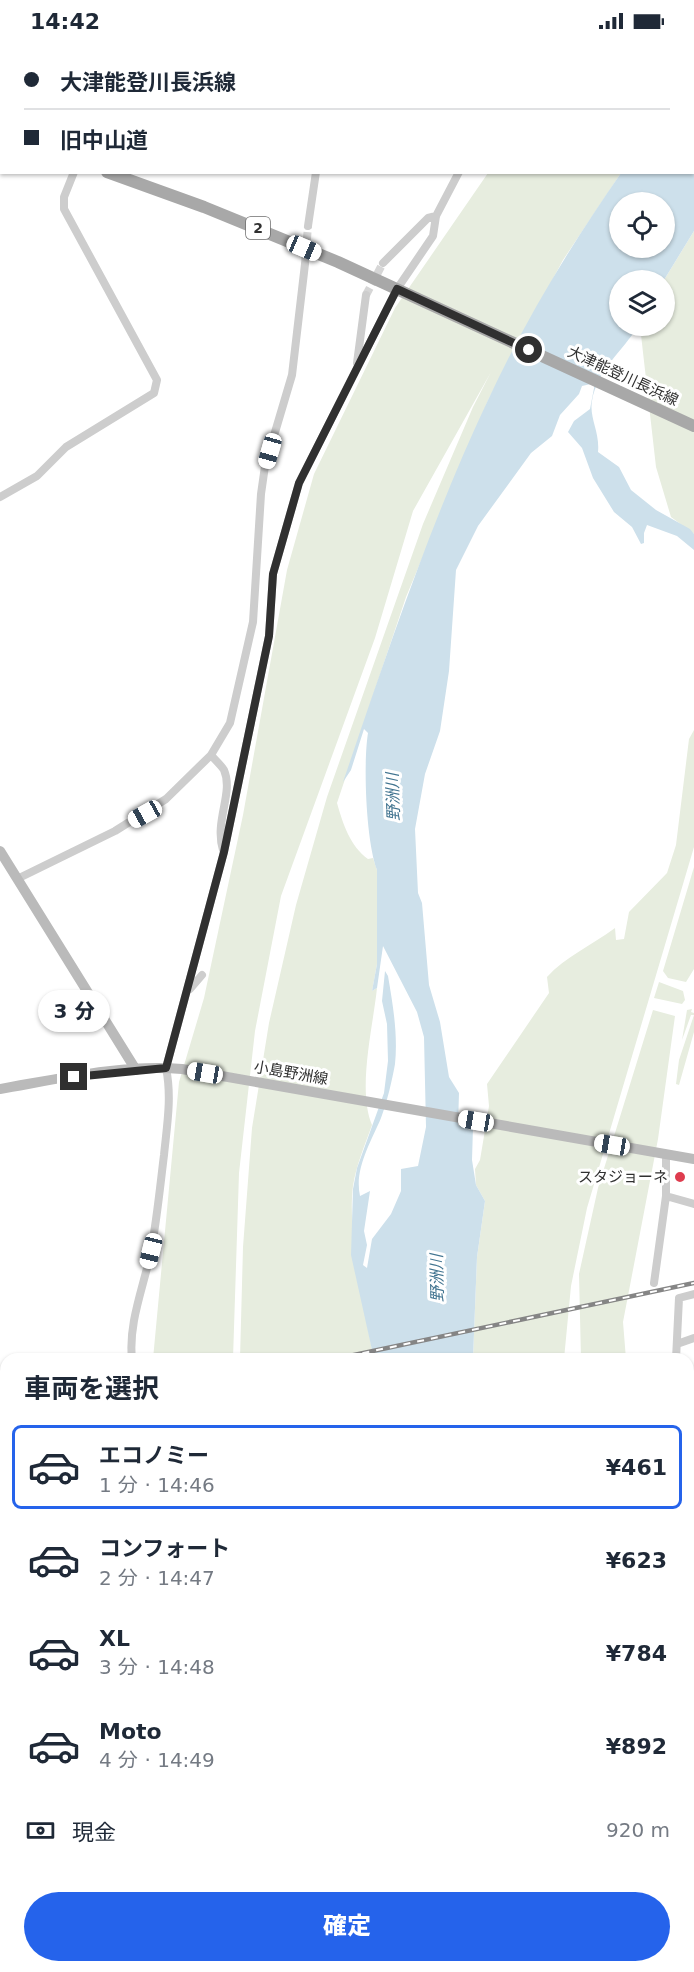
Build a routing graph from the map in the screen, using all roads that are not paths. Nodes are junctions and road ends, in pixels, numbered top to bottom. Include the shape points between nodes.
1 (73, 174) edge
2 (112, 174) edge
3 (316, 174) edge
4 (458, 174) edge
5 (436, 216) junction
6 (308, 226) tunnel mouth
7 (382, 263) tunnel mouth
8 (305, 264) tunnel mouth
9 (401, 291) junction
10 (366, 295) tunnel mouth
11 (356, 371) junction
12 (694, 426) edge
13 (0, 497) edge
14 (212, 755) junction
15 (0, 851) edge
16 (224, 852) junction
17 (17, 879) junction
18 (202, 975) dead end
19 (187, 993) junction
20 (166, 1068) junction
21 (136, 1070) junction
22 (0, 1089) edge
23 (662, 1153) junction
24 (694, 1159) edge
25 (666, 1196) junction
26 (694, 1204) edge
27 (654, 1283) dead end
28 (694, 1294) edge
29 (694, 1338) edge
30 (677, 1344) junction
31 (131, 1353) edge
32 (676, 1353) edge

1 - 13 street via 64,197 64,209 158,380 154,393 66,447 38,476
2 - 9 main road, 大津能登川長浜線 / 2 via 269,233
3 - 6 street
4 - 5 street
5 - 7 street via 428,218
5 - 9 street via 433,236
8 - 14 street via 292,375 261,494 253,622 230,723
9 - 11 street
9 - 12 main road, 大津能登川長浜線 / 2
10 - 11 street
11 - 16 street via 299,483 273,574 269,636
14 - 16 street via 224,771 227,789 218,834
14 - 17 street via 145,814
15 - 17 main road
16 - 19 street
17 - 21 main road
18 - 19 street
19 - 20 street
20 - 21 main road, 小島野洲線
20 - 23 main road, 小島野洲線
20 - 31 street via 170,1092 158,1203
21 - 22 main road, 小島野洲線
23 - 24 main road, 小島野洲線
23 - 25 street
25 - 26 street
25 - 27 street
28 - 30 street via 679,1298
29 - 30 street
30 - 32 street

